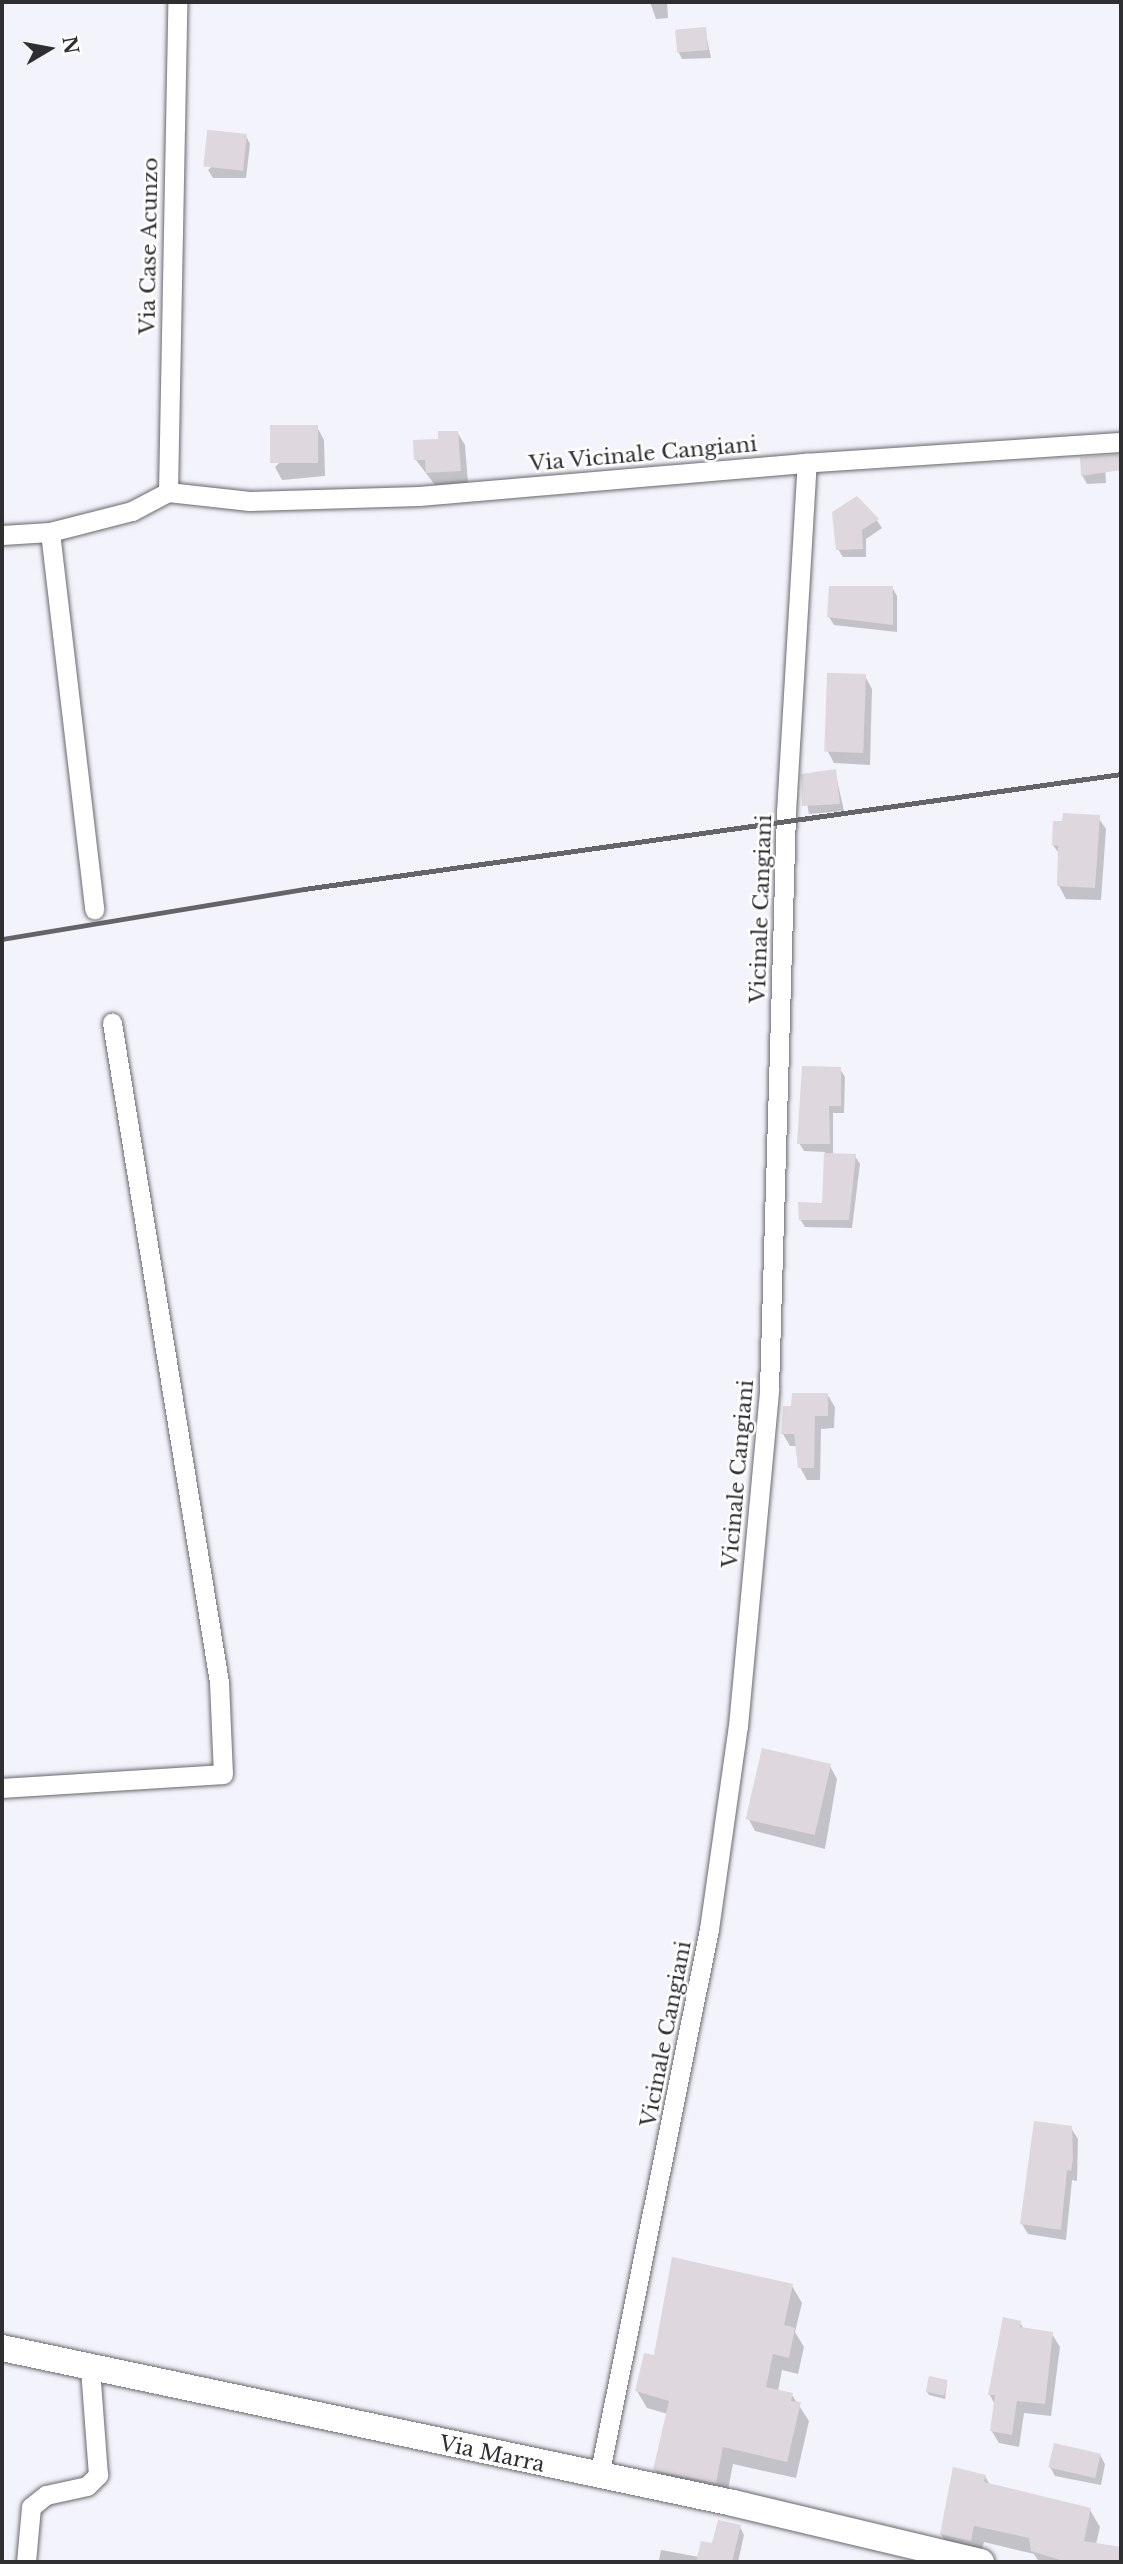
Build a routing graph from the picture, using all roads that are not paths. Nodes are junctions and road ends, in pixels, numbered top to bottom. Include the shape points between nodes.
1 (177, 2) edge
2 (1121, 442) edge
3 (807, 463) junction
4 (168, 492) junction
5 (50, 532) junction
6 (2, 535) edge
7 (94, 909) dead end
8 (112, 1023) dead end
9 (2, 1788) edge
10 (2, 2348) edge
11 (90, 2368) junction
12 (598, 2476) junction
13 (26, 2562) edge
14 (981, 2562) edge

1 - 4 street, Via Case Acunzo
2 - 3 street, Via Vicinale Cangiani
3 - 4 street, Via Vicinale Cangiani via 419,496 250,501
3 - 12 street, Vicinale Cangiani via 787,798 769,1389 738,1726 709,1928
4 - 5 street via 132,511
5 - 6 street
5 - 7 street
8 - 9 street via 219,1682 223,1774
10 - 11 main road, Via Marra
11 - 12 main road, Via Marra
11 - 13 street via 98,2475 87,2486 46,2495 31,2507
12 - 14 main road, Via Marra

